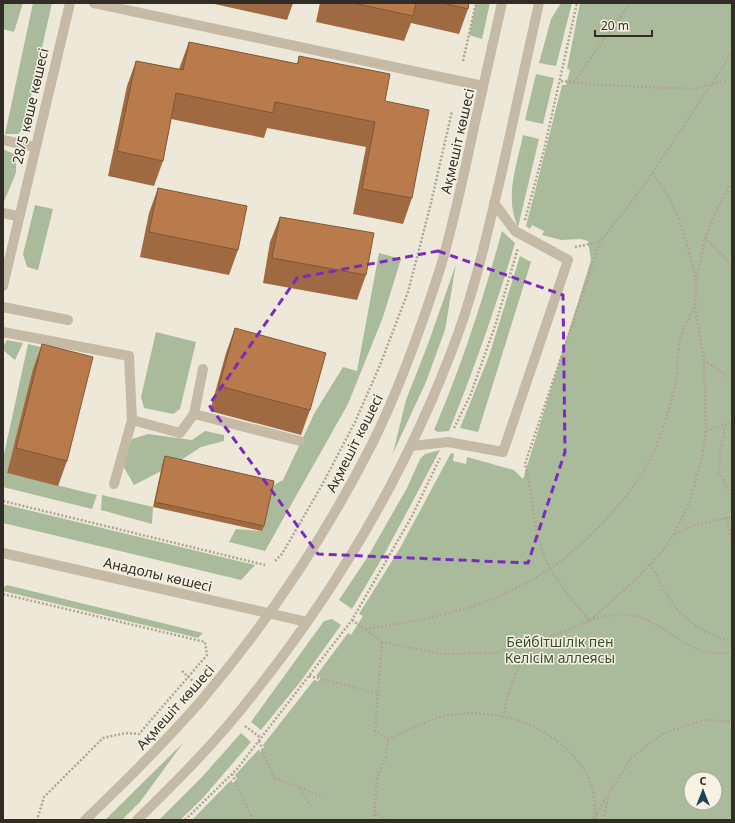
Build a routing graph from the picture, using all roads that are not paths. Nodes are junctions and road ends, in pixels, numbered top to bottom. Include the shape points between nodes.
1 (70, 3) edge
2 (94, 3) edge
3 (502, 3) edge
4 (539, 3) edge
5 (483, 86) junction
6 (3, 140) edge
7 (35, 147) junction
8 (494, 203) junction
9 (3, 213) edge
10 (18, 216) junction
11 (3, 286) edge
12 (3, 307) edge
13 (68, 320) dead end
14 (3, 332) edge
15 (203, 369) dead end
16 (194, 414) junction
17 (132, 420) junction
18 (300, 442) dead end
19 (412, 446) junction
20 (114, 484) dead end
21 (3, 553) edge
22 (270, 614) junction
23 (306, 622) junction
24 (85, 820) edge
25 (137, 820) edge

1 - 7 street, 28/5 көше көшесі
2 - 5 street
3 - 5 street, Ақмешіт көшесі
4 - 8 street
5 - 22 street, Ақмешіт көшесі via 462,184 440,266 398,386 349,489
6 - 7 street
7 - 10 street, 28/5 көше көшесі
8 - 19 street via 458,332
8 - 19 street via 515,231 568,260 546,326 503,452 448,442
9 - 10 street
10 - 11 street, 28/5 көше көшесі
12 - 13 street
14 - 17 street via 130,356
15 - 16 street
16 - 17 street via 180,433
16 - 18 street
17 - 20 street
19 - 23 street via 370,523
21 - 22 street, Анадолы көшесі
22 - 23 street, Анадолы көшесі
22 - 24 street, Ақмешіт көшесі via 198,704
23 - 25 street via 235,717

